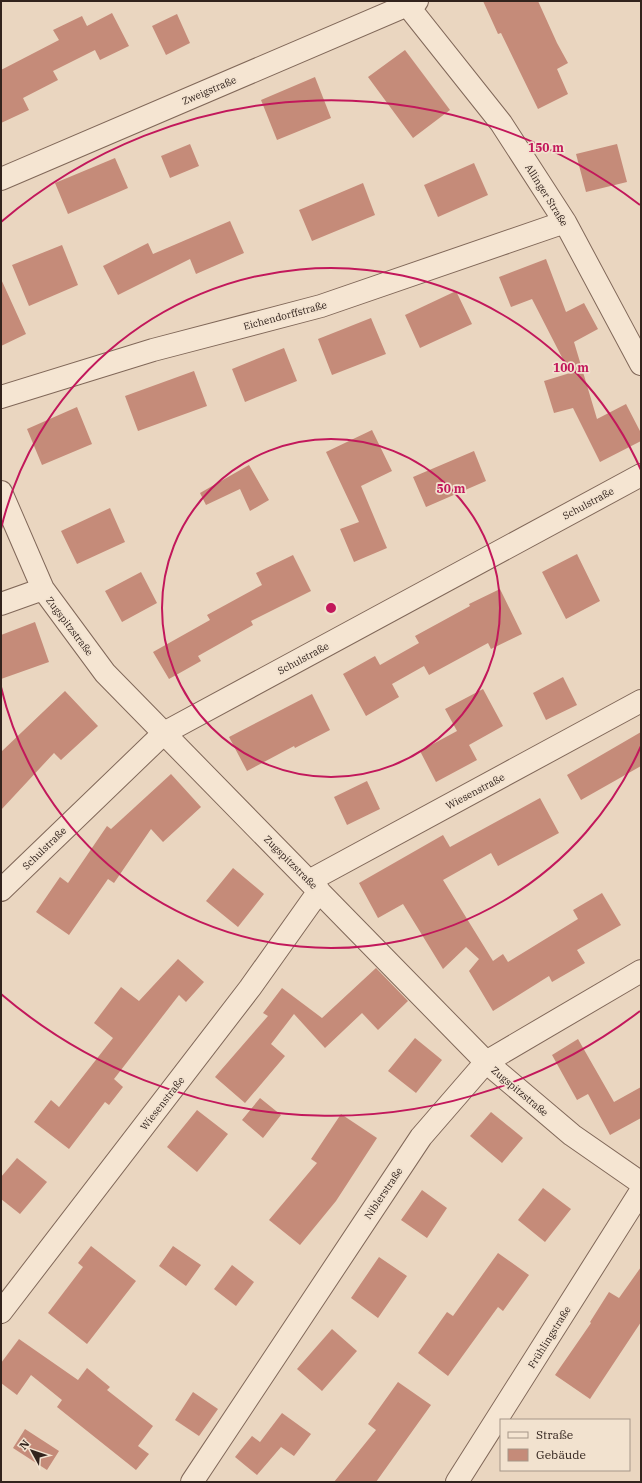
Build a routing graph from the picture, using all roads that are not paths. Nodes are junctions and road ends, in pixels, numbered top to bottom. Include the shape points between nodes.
1 (410, 2) edge
2 (1, 179) edge
3 (566, 222) junction
4 (641, 364) edge
5 (1, 397) edge
6 (641, 475) edge
7 (1, 492) edge
8 (43, 589) junction
9 (1, 604) edge
10 (641, 701) edge
11 (164, 733) junction
12 (314, 886) junction
13 (1, 890) edge
14 (641, 972) edge
15 (486, 1062) junction
16 (641, 1183) edge
17 (641, 1191) edge
18 (1, 1312) edge
19 (192, 1482) edge
20 (457, 1482) edge

1 - 2 street, Zweigstraße
1 - 3 street, Allinger Straße via 501,123
3 - 4 street, Allinger Straße
3 - 5 street, Eichendorffstraße via 321,306 153,350
6 - 11 street, Schulstraße
7 - 8 street, Zugspitzstraße
8 - 9 street
8 - 11 street, Zugspitzstraße via 105,673
10 - 12 street, Wiesenstraße
11 - 12 street, Zugspitzstraße
11 - 13 street, Schulstraße
12 - 15 street, Zugspitzstraße
12 - 18 street, Wiesenstraße via 250,988
14 - 15 street, Niblerstraße
15 - 16 street, Zugspitzstraße via 572,1134
15 - 19 street, Niblerstraße via 421,1137
17 - 20 street, Frühlingstraße

